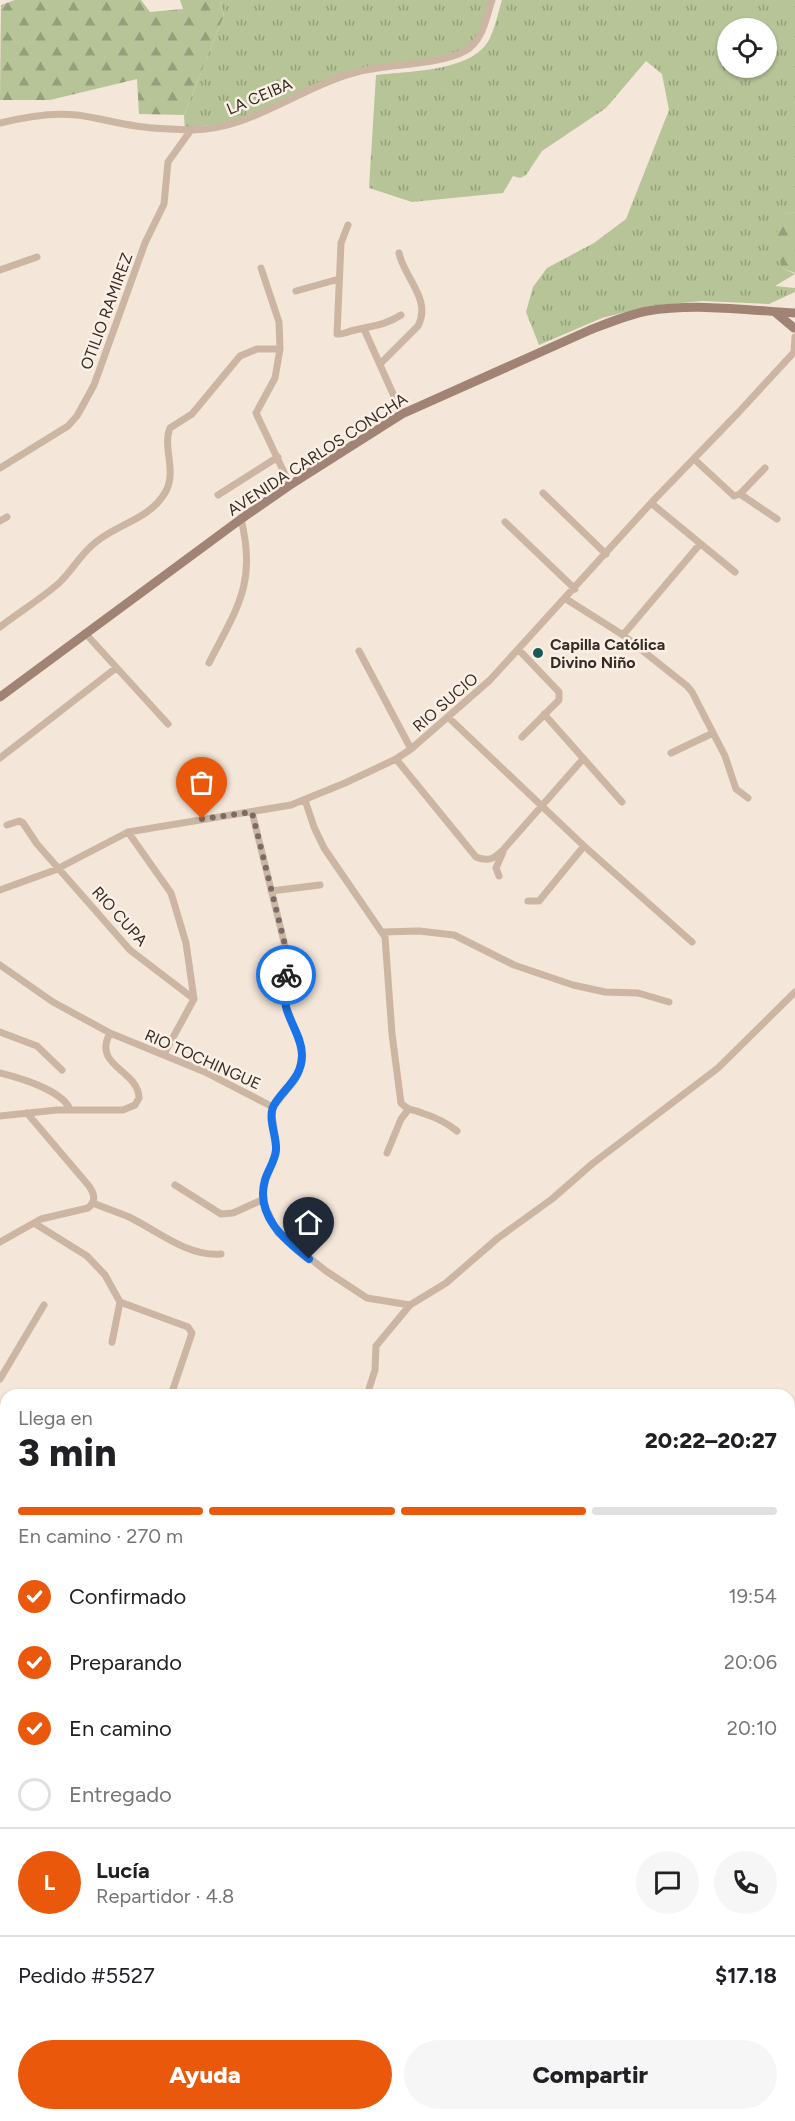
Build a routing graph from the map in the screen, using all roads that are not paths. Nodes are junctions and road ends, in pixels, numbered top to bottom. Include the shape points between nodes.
1 (492, 0) edge
2 (0, 123) edge
3 (191, 130) junction
4 (348, 225) dead end
5 (399, 253) dead end
6 (37, 257) dead end
7 (261, 268) dead end
8 (4, 269) edge
9 (0, 276) edge
10 (339, 279) junction
11 (296, 291) dead end
12 (775, 312) junction
13 (795, 313) edge
14 (401, 315) dead end
15 (795, 321) edge
16 (364, 328) junction
17 (795, 329) edge
18 (795, 337) edge
19 (280, 349) junction
20 (794, 352) edge
21 (380, 364) junction
22 (402, 414) junction
23 (278, 457) junction
24 (694, 459) junction
25 (0, 468) edge
26 (765, 468) dead end
27 (290, 485) junction
28 (543, 493) dead end
29 (740, 494) junction
30 (218, 495) dead end
31 (651, 503) junction
32 (242, 519) junction
33 (777, 519) dead end
34 (505, 522) dead end
35 (700, 544) junction
36 (606, 554) junction
37 (735, 572) dead end
38 (575, 589) junction
39 (566, 599) junction
40 (0, 627) edge
41 (85, 633) junction
42 (623, 635) junction
43 (518, 649) junction
44 (360, 651) dead end
45 (209, 663) dead end
46 (116, 668) junction
47 (0, 697) edge
48 (544, 714) junction
49 (449, 718) junction
50 (168, 724) dead end
51 (713, 733) junction
52 (522, 737) dead end
53 (411, 749) junction
54 (671, 753) dead end
55 (0, 758) edge
56 (396, 759) junction
57 (583, 759) junction
58 (748, 798) dead end
59 (305, 800) junction
60 (622, 802) dead end
61 (542, 805) junction
62 (252, 812) junction
63 (7, 825) dead end
64 (128, 832) junction
65 (584, 846) junction
66 (503, 850) junction
67 (59, 868) junction
68 (499, 876) dead end
69 (320, 885) dead end
70 (0, 890) edge
71 (271, 891) junction
72 (528, 901) dead end
73 (383, 932) junction
74 (692, 942) dead end
75 (0, 965) edge
76 (795, 992) edge
77 (194, 999) junction
78 (669, 1002) dead end
79 (0, 1032) edge
80 (110, 1033) junction
81 (164, 1054) junction
82 (62, 1070) dead end
83 (0, 1073) edge
84 (273, 1107) junction
85 (70, 1109) junction
86 (408, 1110) junction
87 (27, 1113) junction
88 (0, 1116) edge
89 (457, 1131) dead end
90 (387, 1153) dead end
91 (175, 1185) dead end
92 (262, 1200) junction
93 (93, 1203) junction
94 (34, 1223) junction
95 (0, 1242) edge
96 (221, 1254) dead end
97 (120, 1302) junction
98 (45, 1305) dead end
99 (410, 1305) junction
100 (112, 1342) dead end
101 (0, 1379) edge
102 (173, 1389) edge
103 (369, 1389) edge

1 - 3 street, LA CEIBA via 477,40 456,55 354,73 240,122
2 - 3 street, LA CEIBA via 46,115 76,115 144,127
3 - 25 street, OTILIO RAMIREZ via 168,162 164,204 145,243 94,385 77,416 68,426
4 - 10 street via 341,243
5 - 21 street via 420,297 421,320
6 - 8 street
7 - 19 street via 279,322
8 - 9 street
10 - 11 street
10 - 16 street via 337,334
12 - 13 street, AVENIDA CARLOS CONCHA
12 - 17 street
12 - 22 street, AVENIDA CARLOS CONCHA via 703,308 647,311 618,319
14 - 16 street
15 - 17 street
16 - 21 street
18 - 20 street, RIO SUCIO
19 - 23 street via 276,378 256,413
19 - 40 street via 257,349 240,356 192,414 170,428 169,485 158,504 99,539 61,581
20 - 24 street, RIO SUCIO
21 - 22 street
22 - 27 street, AVENIDA CARLOS CONCHA
23 - 27 street
23 - 30 street
24 - 29 street via 732,496
24 - 31 street, RIO SUCIO
26 - 29 street
27 - 32 street, AVENIDA CARLOS CONCHA
28 - 36 street
29 - 33 street
31 - 35 street
31 - 36 street, RIO SUCIO
32 - 41 street, AVENIDA CARLOS CONCHA
32 - 45 street via 248,560 242,599
34 - 38 street
35 - 37 street
35 - 42 street
36 - 38 street, RIO SUCIO
38 - 39 street, RIO SUCIO
39 - 42 street
39 - 43 street, RIO SUCIO
41 - 46 street
41 - 47 street, AVENIDA CARLOS CONCHA
42 - 51 street via 687,686
43 - 48 street via 559,692 559,700
43 - 49 street, RIO SUCIO
44 - 53 street
46 - 50 street
46 - 55 street
48 - 52 street
48 - 57 street
49 - 53 street, RIO SUCIO
49 - 61 street
51 - 54 street
51 - 58 street via 736,789
53 - 56 street, RIO SUCIO
56 - 59 street, RIO SUCIO
56 - 66 street via 476,857 491,860
57 - 60 street
57 - 61 street
59 - 62 street, RIO SUCIO
59 - 73 street via 336,869
61 - 65 street
61 - 66 street
62 - 64 street, RIO SUCIO
62 - 71 street
63 - 67 street, RIO CUPA via 19,820 23,823
64 - 67 street, RIO SUCIO
64 - 77 street via 176,905
65 - 72 street via 539,901
65 - 74 street
66 - 68 street via 496,868
67 - 70 street, RIO SUCIO
67 - 77 street, RIO CUPA via 130,950
69 - 71 street
71 - 84 street via 285,945 286,1006 302,1053 295,1080
73 - 78 street via 419,931 454,936 514,965 573,985 605,992 638,993
73 - 86 street via 398,1096
75 - 80 street, RIO TOCHINGUE via 53,1002
76 - 99 street via 718,1068 498,1238 446,1284
77 - 81 street
79 - 82 street via 37,1046
80 - 81 street, RIO TOCHINGUE
80 - 85 street via 105,1046 107,1054 137,1087 138,1102 123,1110
81 - 84 street, RIO TOCHINGUE
83 - 85 street via 41,1087 62,1098
84 - 92 street, RIO TOCHINGUE via 276,1155
85 - 87 street
86 - 89 street via 438,1119
86 - 90 street
87 - 88 street
87 - 93 street via 89,1186
91 - 92 street via 221,1214
92 - 99 street via 278,1233 326,1272 367,1298
93 - 94 street via 82,1210 50,1215
93 - 96 street via 186,1248
94 - 95 street
94 - 97 street via 87,1256 105,1275
97 - 100 street
97 - 102 street via 188,1328 192,1333
98 - 101 street
99 - 103 street via 376,1346

